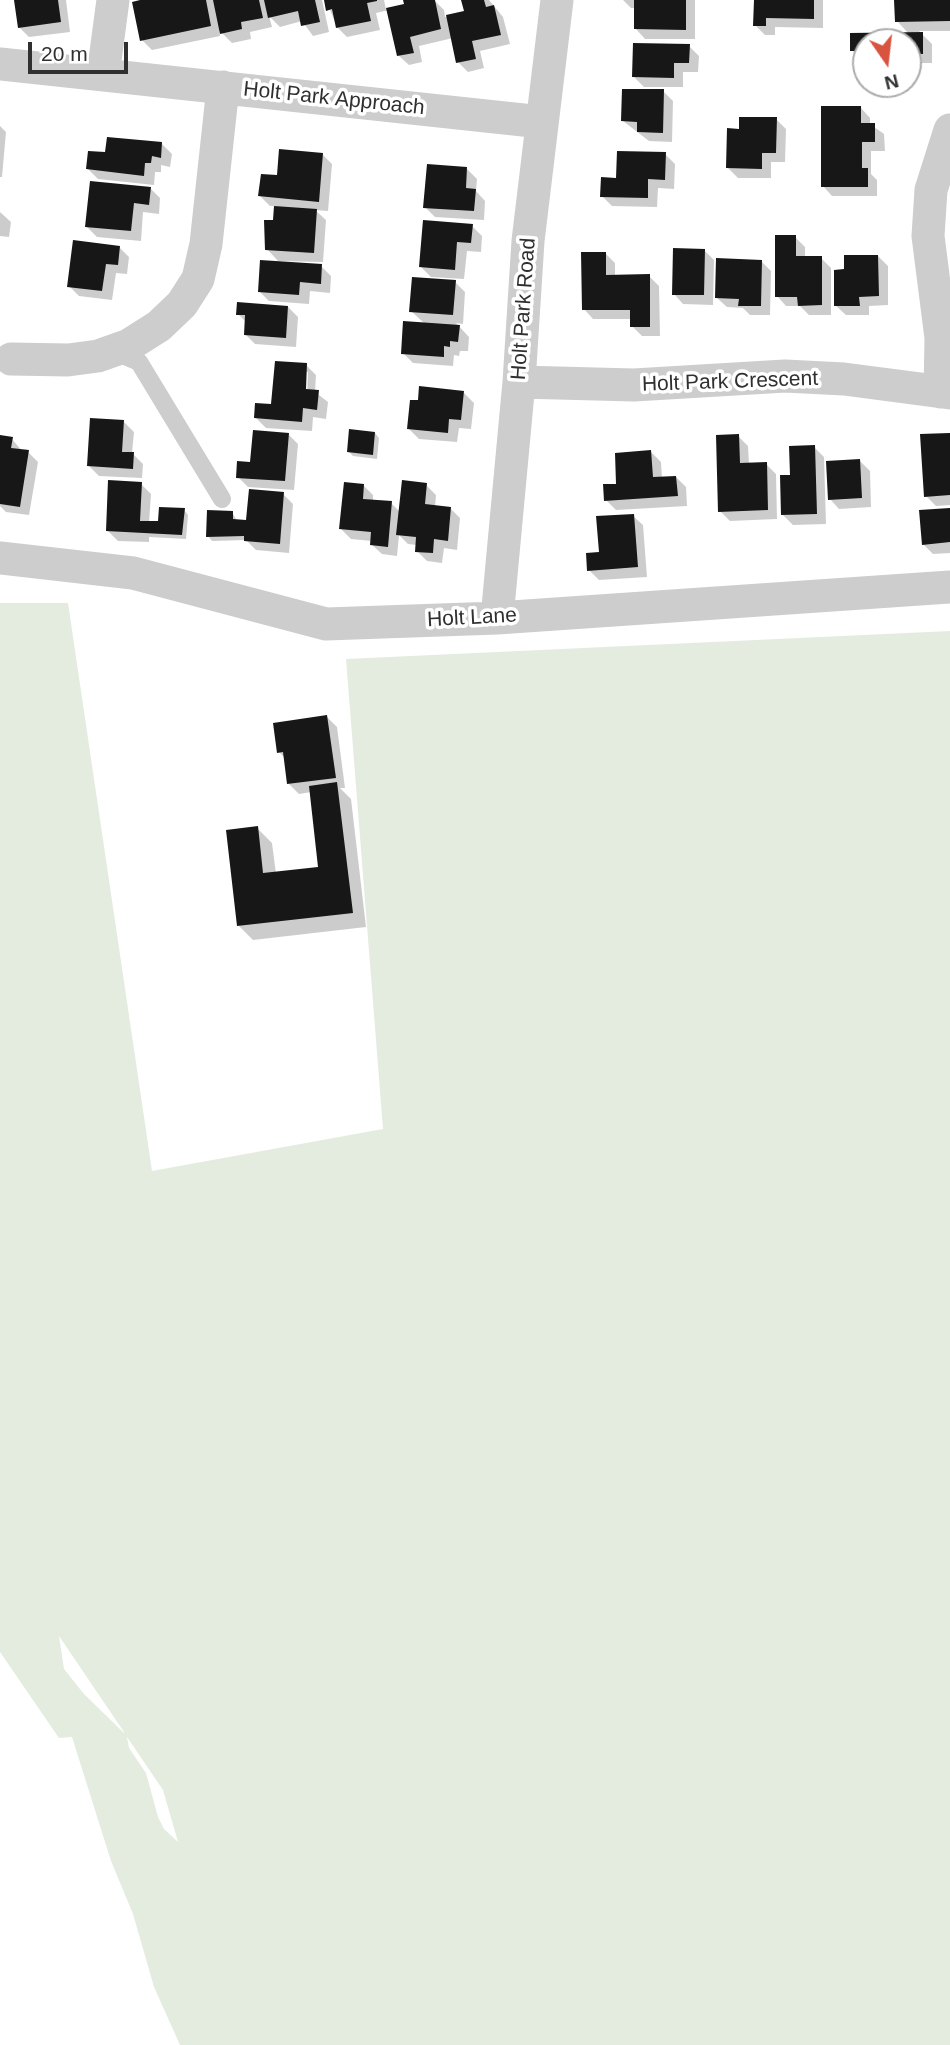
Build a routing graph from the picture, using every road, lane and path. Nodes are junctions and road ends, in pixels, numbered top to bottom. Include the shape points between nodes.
1 (113, 0) edge
2 (557, 0) edge
3 (0, 64) edge
4 (103, 75) junction
5 (223, 87) junction
6 (542, 122) junction
7 (950, 130) edge
8 (113, 351) junction
9 (11, 359) dead end
10 (519, 382) junction
11 (945, 392) edge
12 (222, 499) dead end
13 (0, 558) edge
14 (950, 587) edge
15 (497, 618) junction

1 - 4 street
2 - 6 street, Holt Park Road
3 - 4 street, Holt Park Approach
4 - 5 street, Holt Park Approach
5 - 6 street, Holt Park Approach
5 - 8 street via 198,279 182,304 159,326
6 - 10 street, Holt Park Road
7 - 11 street, Holt Park Crescent via 931,190 928,236
8 - 9 street via 68,360
8 - 12 lane via 139,362
10 - 11 street, Holt Park Crescent via 634,386 785,376
10 - 15 street, Holt Park Road
13 - 15 street, Holt Lane via 133,573 326,624
14 - 15 street, Holt Lane

